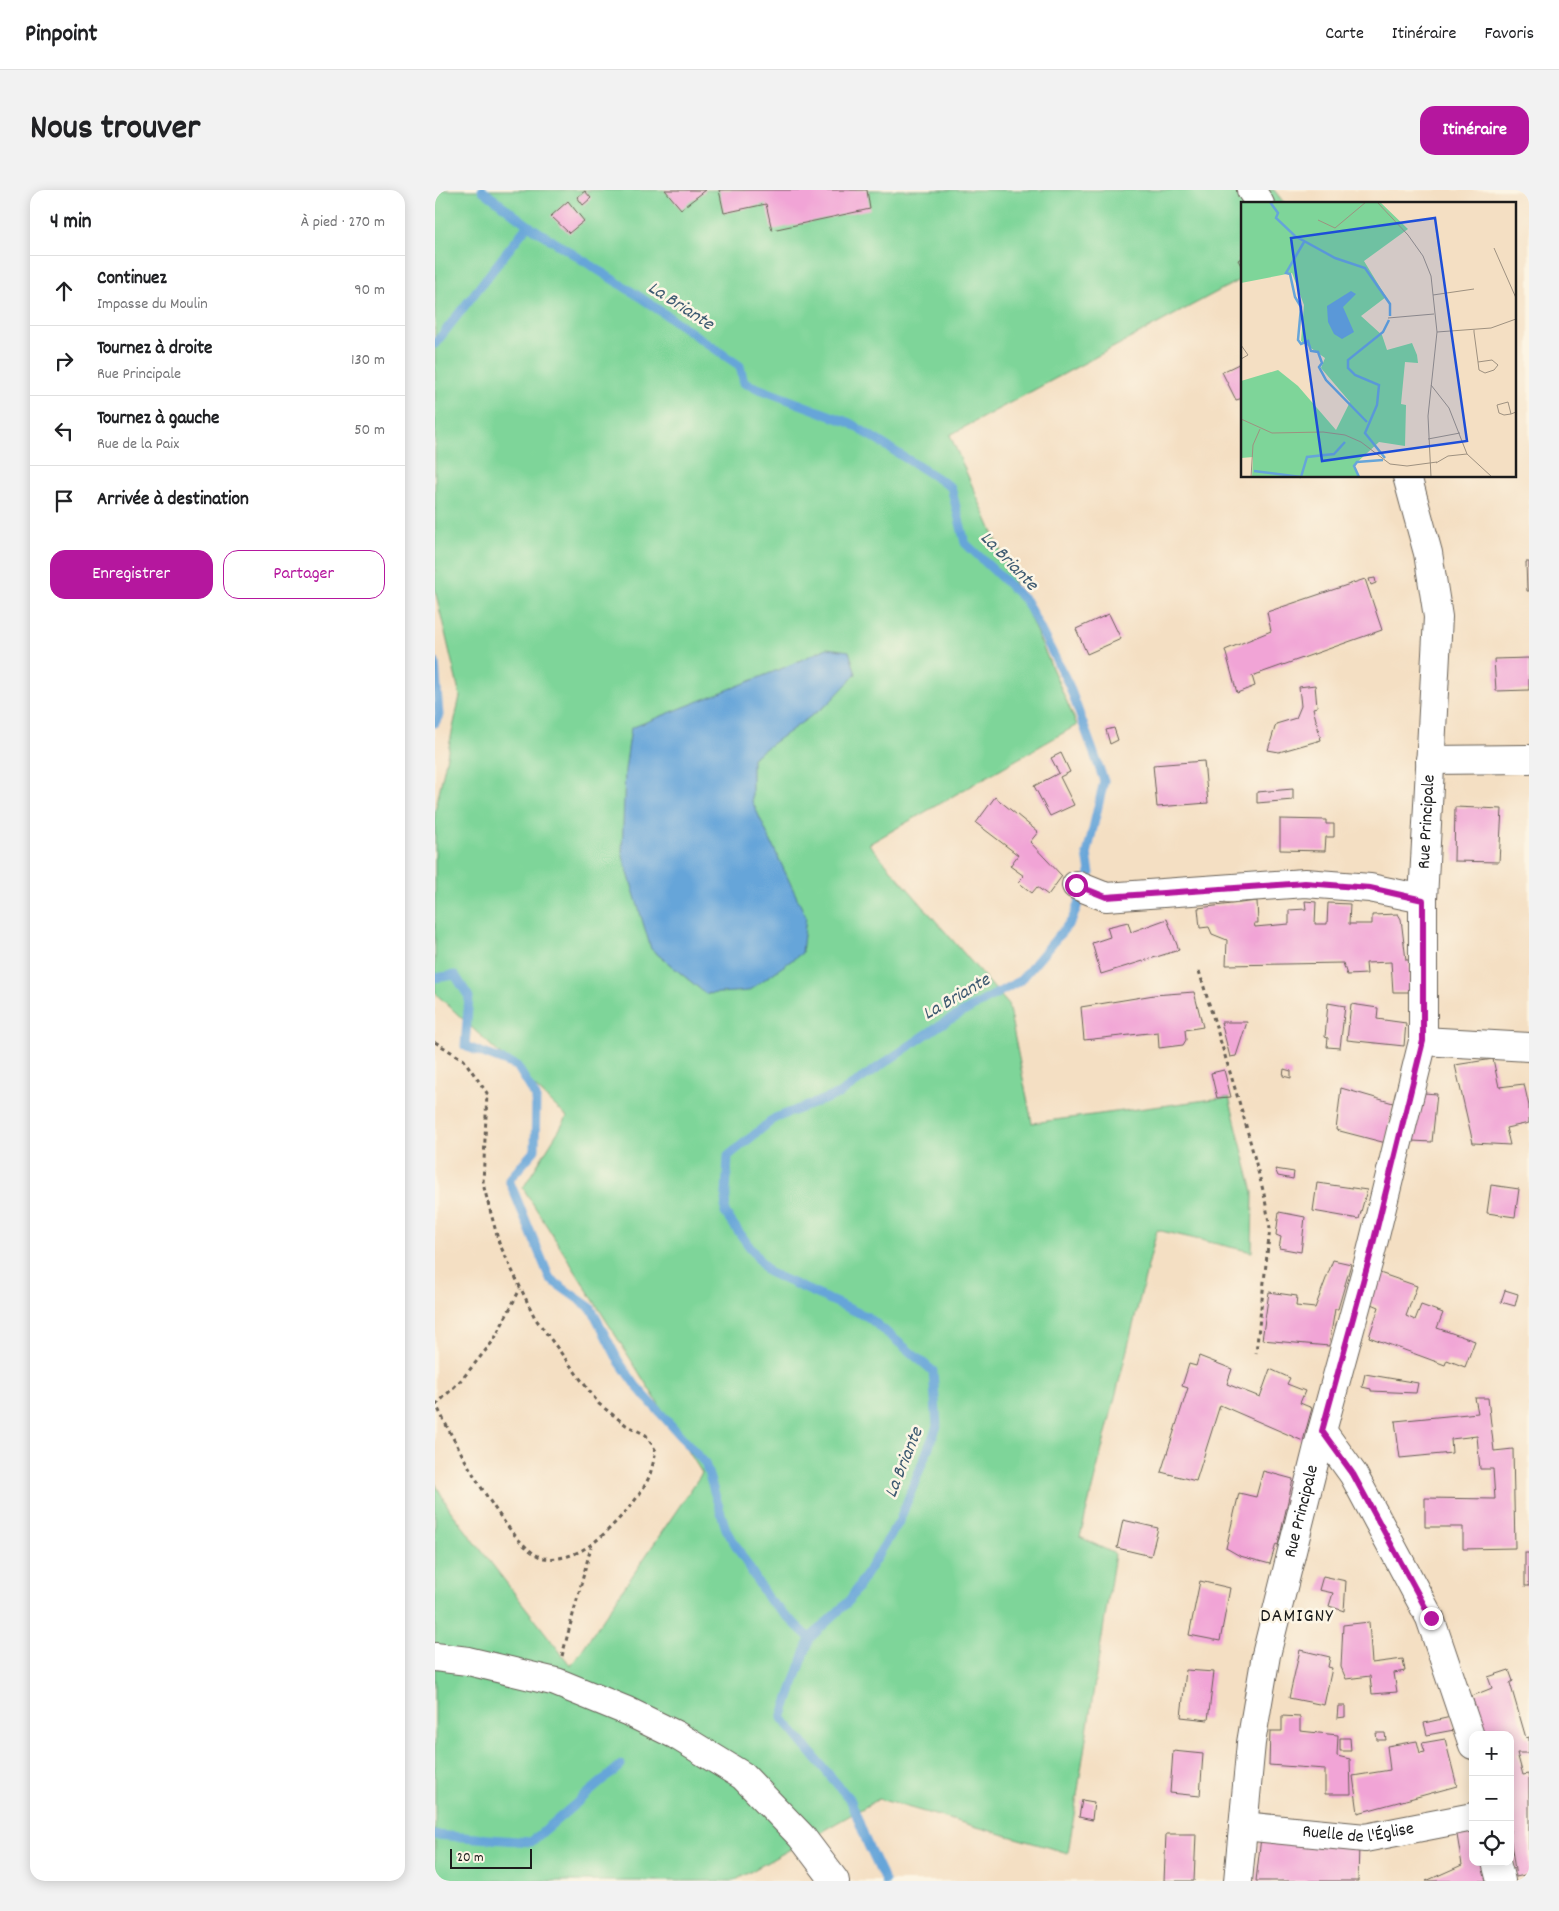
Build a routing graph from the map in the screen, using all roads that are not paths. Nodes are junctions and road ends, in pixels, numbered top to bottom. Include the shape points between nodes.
1 (1251, 190) edge
2 (1259, 202) edge
3 (1408, 478) edge
4 (1529, 758) edge
5 (1430, 760) junction
6 (1076, 885) dead end
7 (1423, 900) junction
8 (1423, 1041) junction
9 (1529, 1047) edge
10 (1322, 1431) junction
11 (435, 1657) edge
12 (1469, 1733) edge
13 (1469, 1818) edge
14 (1243, 1826) junction
15 (1497, 1866) edge
16 (835, 1881) edge
17 (1238, 1881) edge
18 (1501, 1881) edge

1 - 2 street
3 - 5 street, Rue Principale via 1428,553 1438,617
4 - 5 street, Rue Principale
5 - 7 street, Rue Principale
6 - 7 street via 1106,897 1305,883 1370,888
7 - 8 street, Rue Principale
8 - 9 street
8 - 10 street, Rue Principale via 1370,1256
10 - 12 street via 1353,1474 1431,1618
10 - 14 street, Rue Principale via 1266,1655 1251,1743
11 - 16 street via 556,1682 676,1735 743,1776 801,1836
13 - 14 street, Ruelle de l'Église via 1365,1838
14 - 17 street, Rue Principale
15 - 18 street

